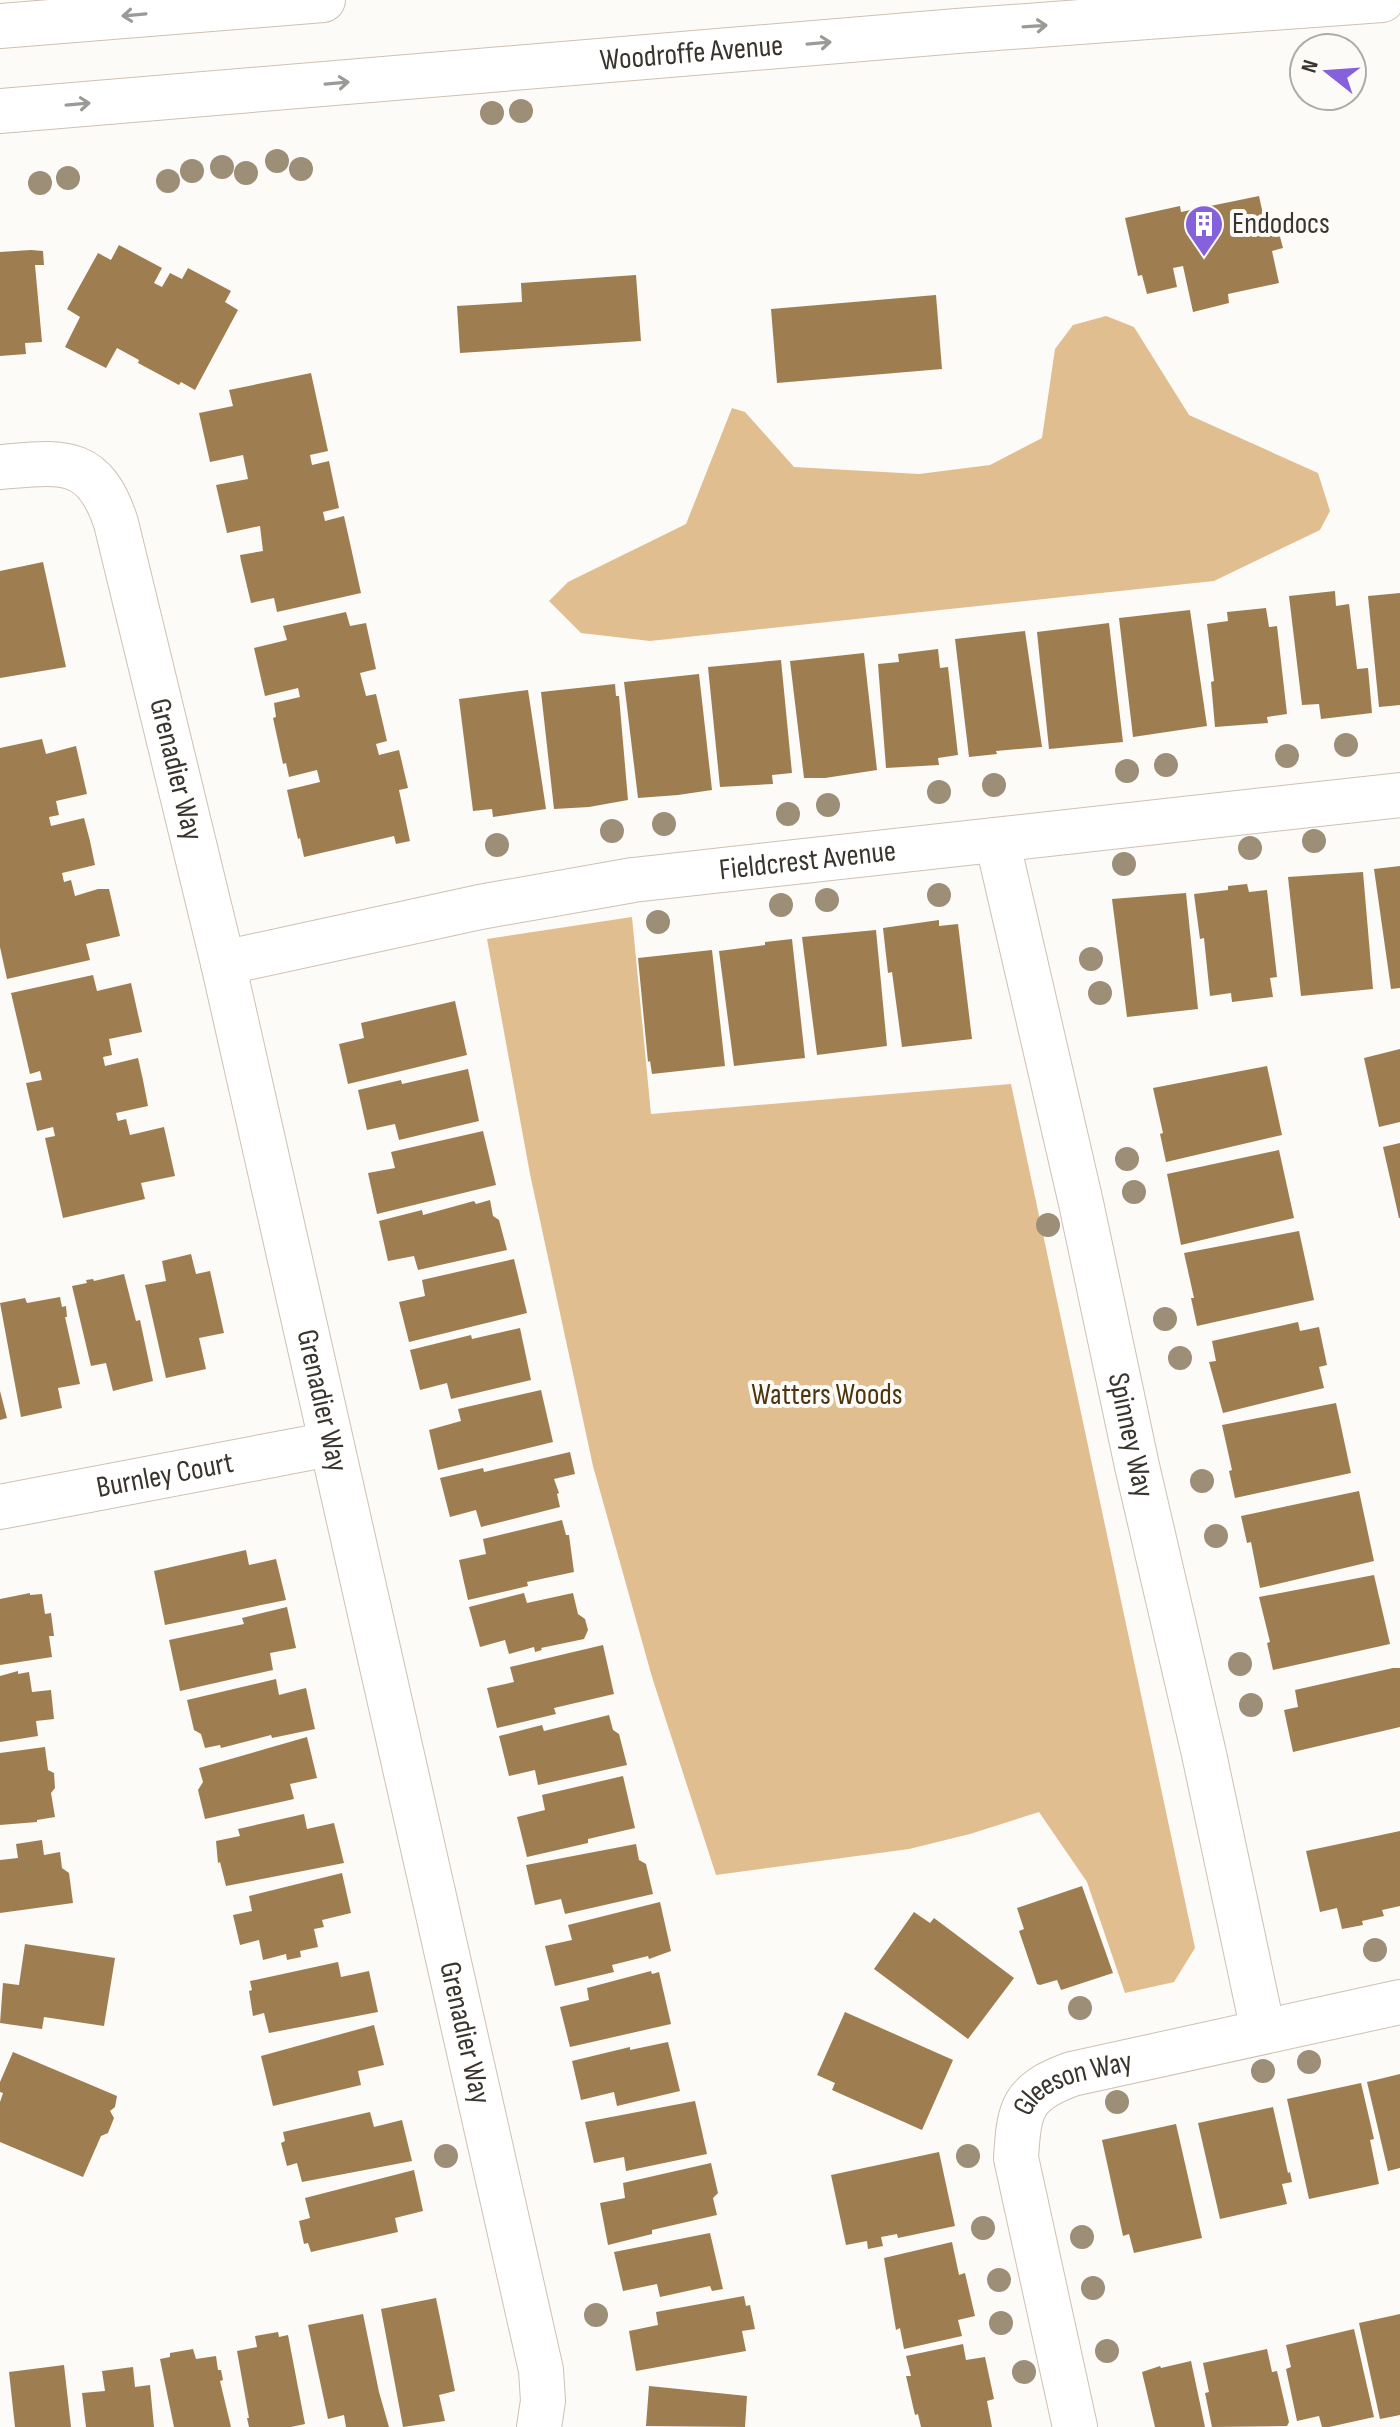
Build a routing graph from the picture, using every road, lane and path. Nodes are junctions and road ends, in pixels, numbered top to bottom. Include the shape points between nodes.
1 (323, 0) edge
2 (1382, 0) edge
3 (0, 26) edge
4 (0, 111) edge
5 (0, 467) edge
6 (1400, 795) edge
7 (997, 840) junction
8 (223, 963) junction
9 (330, 1444) junction
10 (0, 1507) edge
11 (1400, 2002) edge
12 (1263, 2031) junction
13 (539, 2427) edge
14 (1075, 2427) edge

1 -> 3 street
4 -> 2 street, Woodroffe Avenue
5 - 8 street, Grenadier Way via 67,466 92,476 107,496
6 - 7 street, Fieldcrest Avenue
7 - 8 street, Fieldcrest Avenue via 633,880
7 - 12 street, Spinney Way
8 - 9 street, Grenadier Way
9 - 10 street, Burnley Court
9 - 13 street, Grenadier Way via 541,2370
11 - 12 street, Gleeson Way
12 - 14 street, Gleeson Way via 1072,2074 1043,2084 1025,2103 1016,2158

